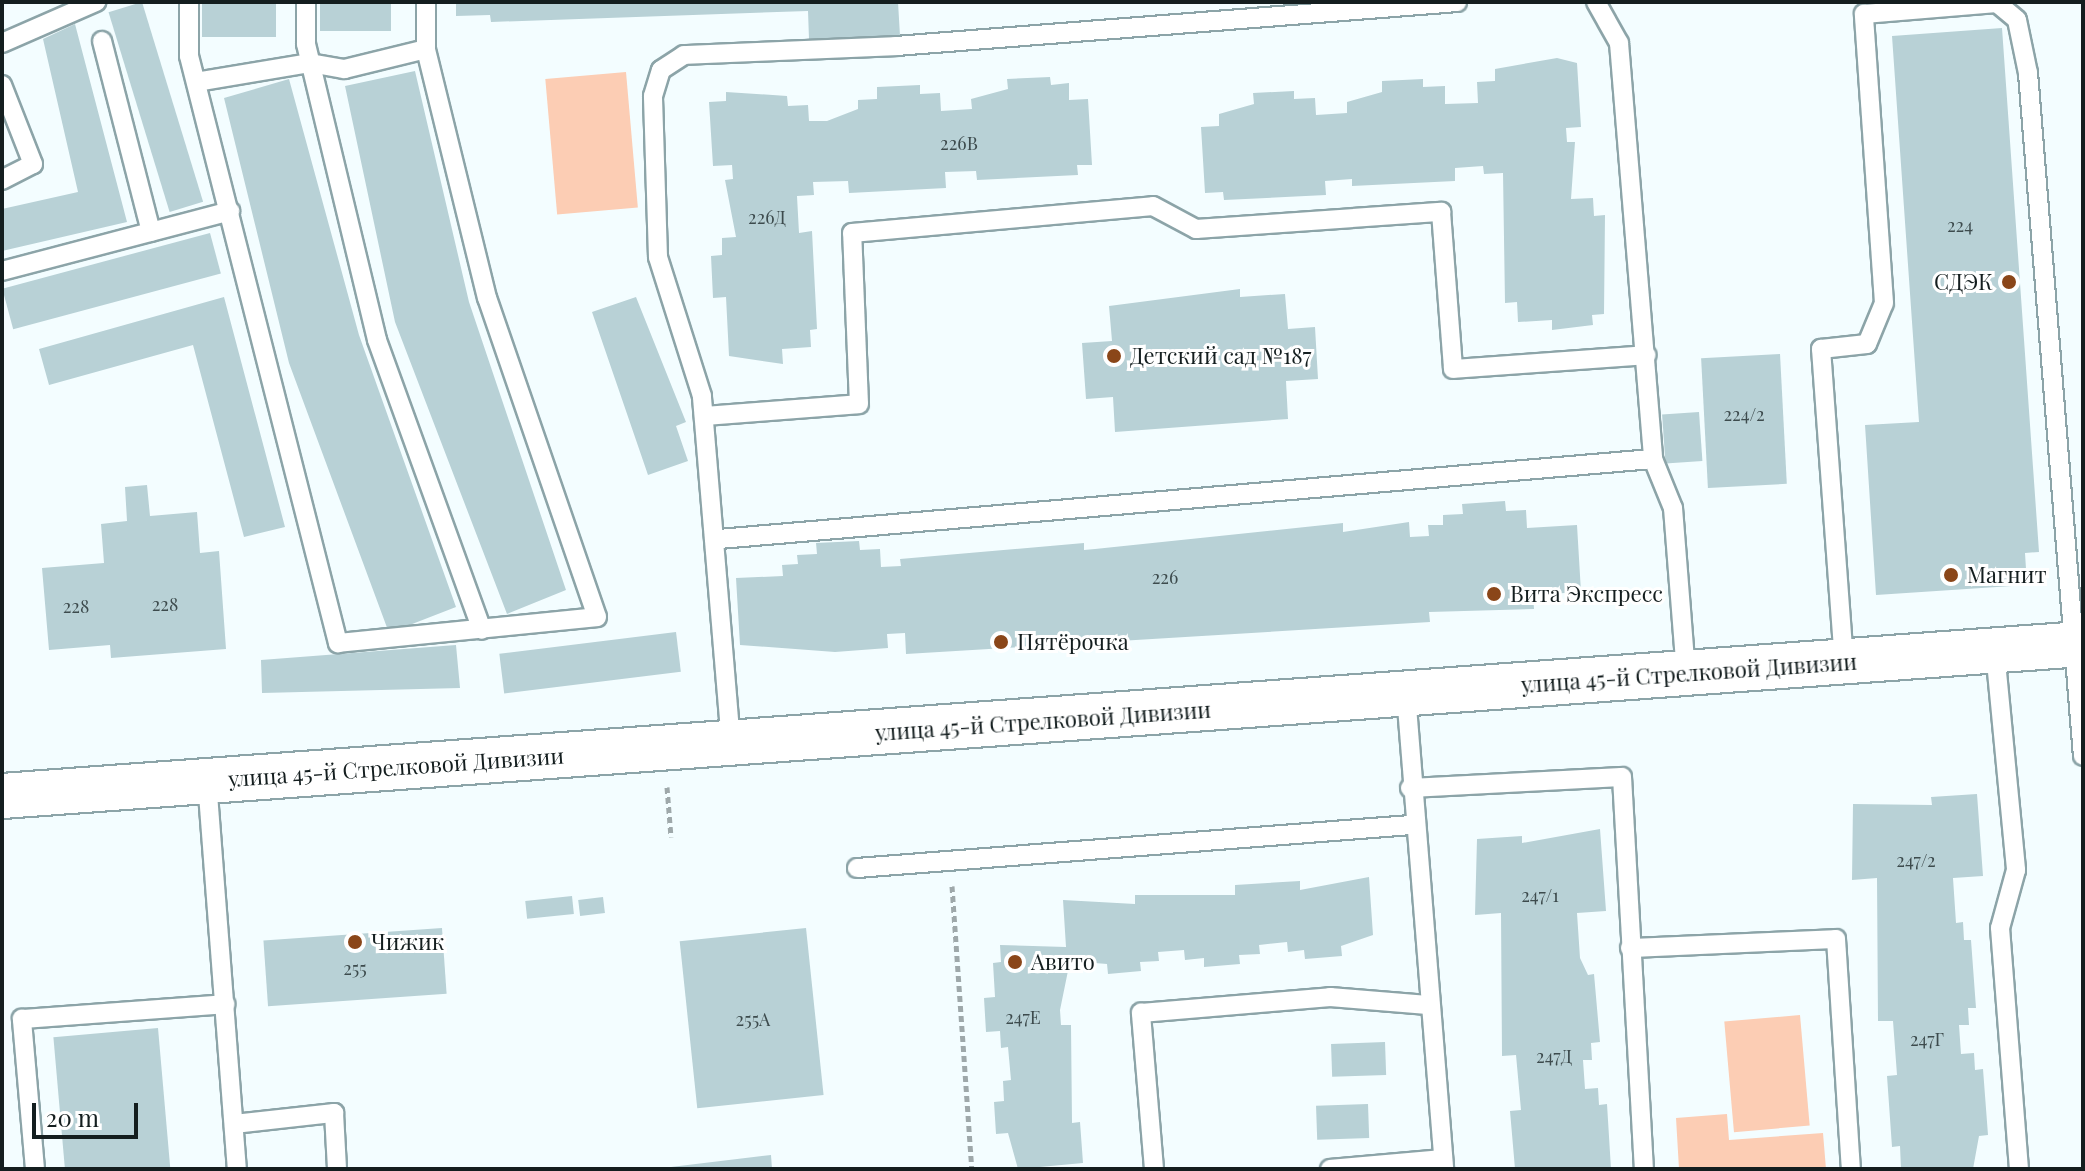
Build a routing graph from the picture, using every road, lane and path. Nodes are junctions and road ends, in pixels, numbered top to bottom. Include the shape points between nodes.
1 (96, 2) edge
2 (189, 2) edge
3 (306, 2) edge
4 (426, 2) edge
5 (1457, 2) edge
6 (1596, 2) edge
7 (102, 41) dead end
8 (2, 43) edge
9 (426, 49) junction
10 (310, 63) junction
11 (196, 82) junction
12 (2, 85) edge
13 (2, 180) edge
14 (230, 211) junction
15 (151, 232) junction
16 (2, 271) edge
17 (1646, 355) junction
18 (704, 416) junction
19 (1653, 459) junction
20 (719, 539) junction
21 (482, 630) junction
22 (2077, 644) edge
23 (1995, 651) junction
24 (1844, 662) junction
25 (1686, 673) junction
26 (1406, 694) junction
27 (731, 743) junction
28 (2083, 756) edge
29 (207, 781) junction
30 (667, 786) dead end
31 (1410, 788) junction
32 (2, 796) edge
33 (1411, 825) junction
34 (671, 837) dead end
35 (950, 861) junction
36 (857, 868) dead end
37 (1630, 948) junction
38 (225, 1004) junction
39 (1428, 1005) junction
40 (234, 1124) junction
41 (1443, 1164) edge
42 (35, 1169) edge
43 (237, 1169) edge
44 (337, 1169) edge
45 (972, 1169) edge
46 (1154, 1169) edge
47 (1330, 1169) edge
48 (1644, 1169) edge
49 (1851, 1169) edge
50 (2019, 1169) edge

1 - 8 lane
2 - 11 lane
3 - 10 lane
4 - 9 lane
5 - 18 lane via 926,44 684,55 661,70 653,96 658,257
6 - 17 lane via 1619,43
7 - 15 lane
9 - 10 lane via 344,69
9 - 21 lane via 487,298 597,617
10 - 11 lane
10 - 21 lane via 377,340
11 - 14 lane
12 - 13 lane via 33,164
14 - 15 lane
14 - 21 lane via 338,643
15 - 16 lane
17 - 18 lane via 1453,369 1441,212 1196,229 1153,206 852,233 859,404
17 - 19 lane
18 - 20 lane
19 - 20 lane
19 - 25 lane via 1673,508
20 - 27 lane
22 - 23 main road, улица 45-й Стрелковой Дивизии
22 - 24 lane via 2028,73 2017,20 1997,3 1864,14 1884,303 1867,344 1821,349
22 - 28 lane
23 - 24 main road, улица 45-й Стрелковой Дивизии
23 - 50 lane via 2016,870 2000,928
24 - 25 main road, улица 45-й Стрелковой Дивизии
25 - 26 main road, улица 45-й Стрелковой Дивизии
26 - 27 main road, улица 45-й Стрелковой Дивизии
26 - 31 lane
27 - 29 main road, улица 45-й Стрелковой Дивизии
29 - 32 main road, улица 45-й Стрелковой Дивизии
29 - 38 lane
30 - 34 path
31 - 33 lane
31 - 37 lane via 1622,777
33 - 35 lane
33 - 39 lane
35 - 36 lane
35 - 45 path
37 - 48 lane
37 - 49 lane via 1836,939
38 - 40 lane
38 - 42 lane via 22,1019
39 - 41 lane
39 - 46 lane via 1330,997 1141,1013
40 - 43 lane
40 - 44 lane via 334,1113
41 - 47 lane

